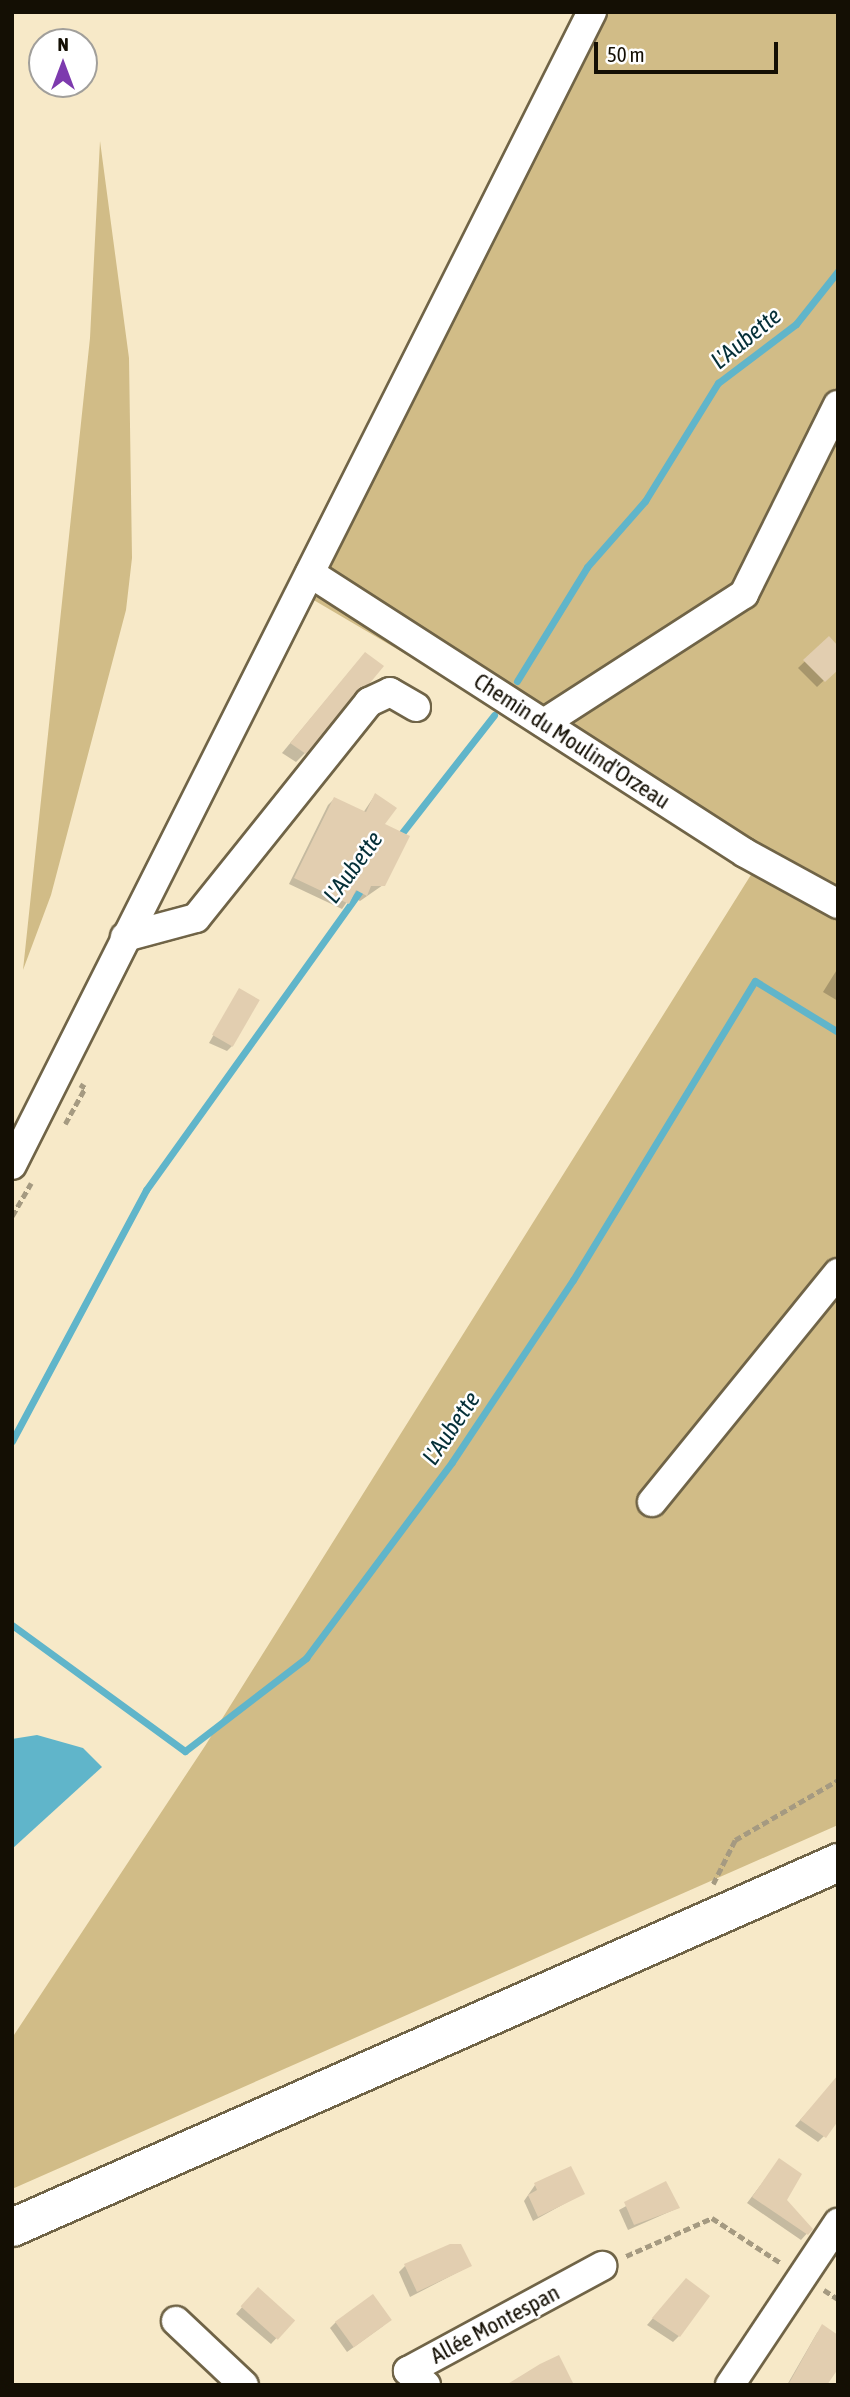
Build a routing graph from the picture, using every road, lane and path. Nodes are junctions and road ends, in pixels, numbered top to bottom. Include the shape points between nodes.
1 (593, 12) edge
2 (838, 405) edge
3 (310, 573) junction
4 (416, 707) dead end
5 (544, 723) junction
6 (838, 904) edge
7 (125, 937) junction
8 (12, 1165) edge
9 (838, 1273) edge
10 (652, 1502) dead end
11 (838, 1780) edge
12 (838, 1861) edge
13 (716, 1875) dead end
14 (838, 2223) edge
15 (12, 2227) edge
16 (602, 2266) joint
17 (802, 2276) junction
18 (838, 2299) edge
19 (176, 2321) dead end
20 (244, 2385) edge
21 (426, 2385) edge
22 (730, 2385) edge

1 - 3 street
2 - 5 street via 744,594
3 - 5 street, Chemin du Moulind'Orzeau
3 - 7 street
4 - 7 street via 390,692 369,702 196,918
5 - 6 street, Chemin du Moulind'Orzeau via 745,853
7 - 8 street
9 - 10 street
11 - 13 path via 735,1840
12 - 15 main road
14 - 17 street
16 - 17 path via 712,2218
16 - 21 street, Allée Montespan via 408,2371
17 - 18 path
17 - 22 street
19 - 20 street

